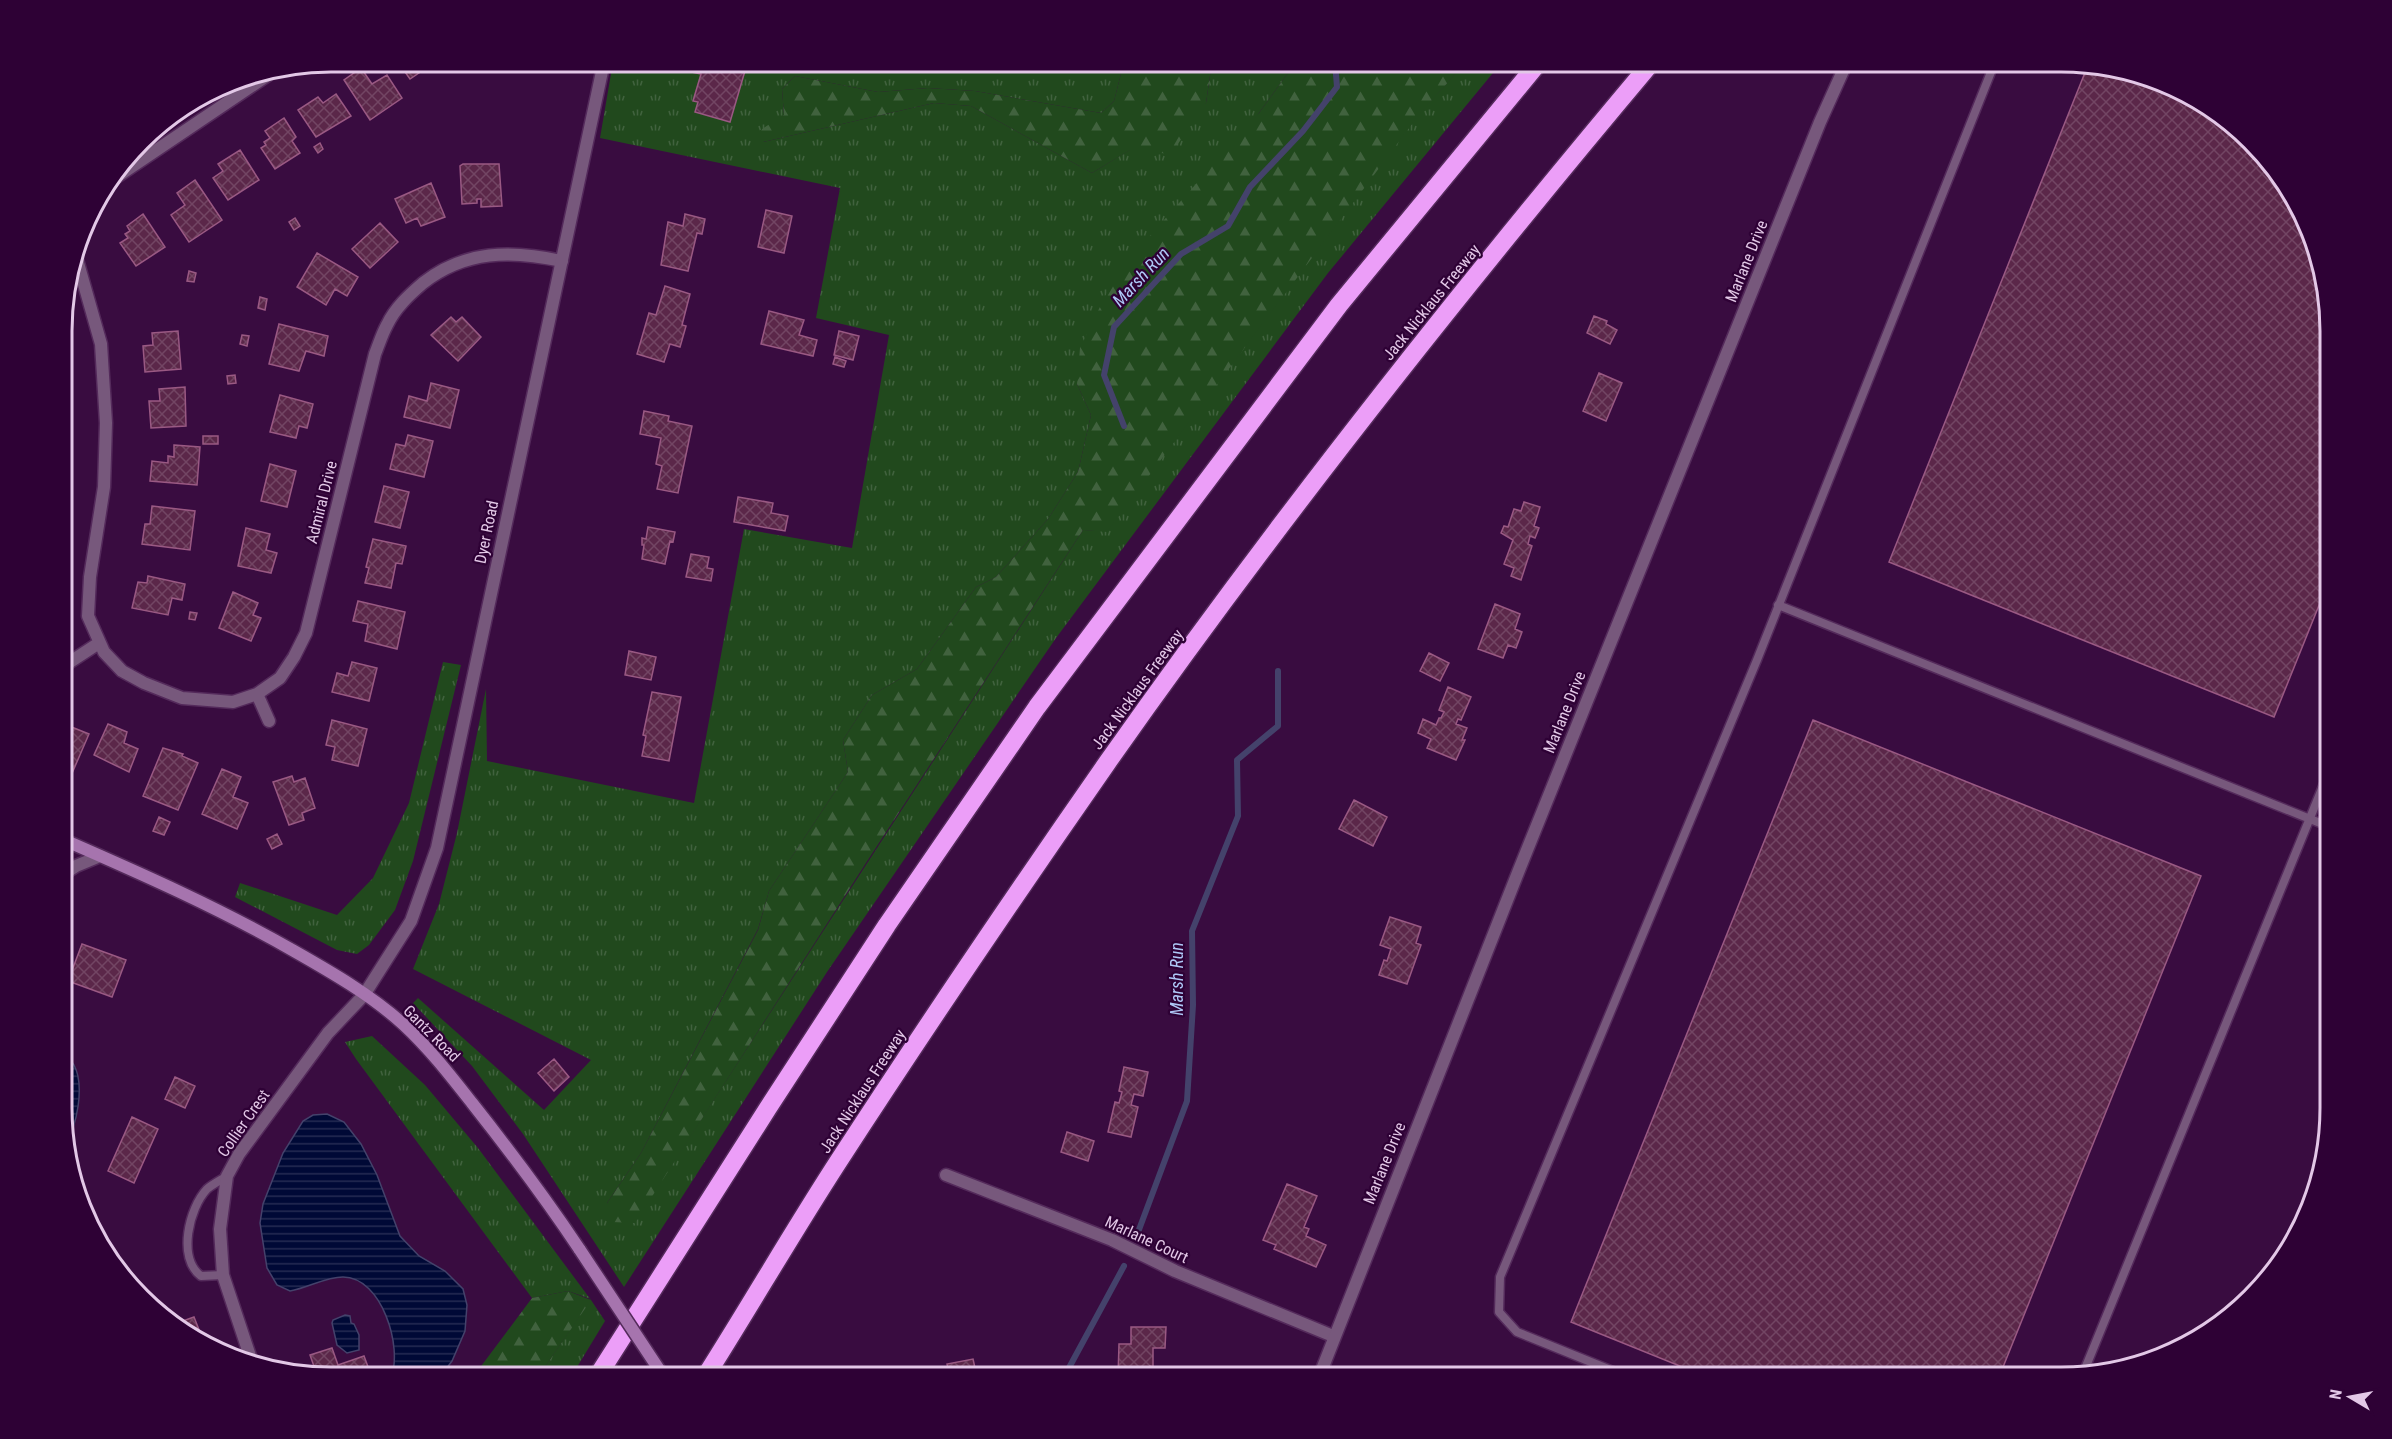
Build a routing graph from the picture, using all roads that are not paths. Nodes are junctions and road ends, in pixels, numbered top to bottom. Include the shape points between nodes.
1 (602, 72) edge
2 (1531, 72) edge
3 (1644, 72) edge
4 (1842, 72) edge
5 (1991, 72) edge
6 (257, 83) edge
7 (130, 168) edge
8 (562, 261) junction
9 (80, 269) edge
10 (1778, 605) junction
11 (99, 643) junction
12 (72, 661) edge
13 (257, 694) junction
14 (269, 721) dead end
15 (2320, 792) edge
16 (2309, 818) junction
17 (2320, 823) edge
18 (72, 844) edge
19 (100, 856) junction
20 (72, 869) edge
21 (364, 995) junction
22 (946, 1175) dead end
23 (227, 1176) junction
24 (223, 1275) junction
25 (1333, 1336) junction
26 (249, 1353) edge
27 (2086, 1366) edge
28 (603, 1367) edge
29 (657, 1367) edge
30 (711, 1367) edge
31 (1322, 1367) edge
32 (1603, 1367) edge

1 - 8 street, Dyer Road
2 - 28 highway via 1340,305 1037,707 887,925
3 - 30 highway, Jack Nicklaus Freeway via 1413,355 1264,547 1109,761 836,1165
4 - 25 street, Marlane Drive
5 - 10 lane
6 - 7 street
8 - 13 street, Admiral Drive via 498,254 465,259 434,274 408,295 388,323 375,354 306,633 280,678
8 - 21 street, Dyer Road via 437,848 411,921
9 - 11 street, Admiral Drive via 101,344 106,423 104,487 88,616
10 - 16 lane
10 - 32 lane via 1500,1277 1499,1312 1517,1332
11 - 12 street
11 - 13 street, Admiral Drive via 122,671 182,698 233,702
13 - 14 street
15 - 16 lane
16 - 17 lane
16 - 27 lane
18 - 19 main road, Gantz Road
19 - 20 street
19 - 21 main road, Gantz Road via 242,921 327,969
21 - 23 street, Collier Crest via 328,1033
21 - 29 main road, Gantz Road, bridge via 426,1046 503,1142 540,1190
22 - 25 street, Marlane Court via 1112,1240 1175,1271
23 - 24 street, Collier Crest via 220,1229
23 - 24 lane via 207,1189 195,1208 187,1251 191,1266 201,1276
24 - 26 street, Collier Crest
25 - 31 street, Marlane Drive

